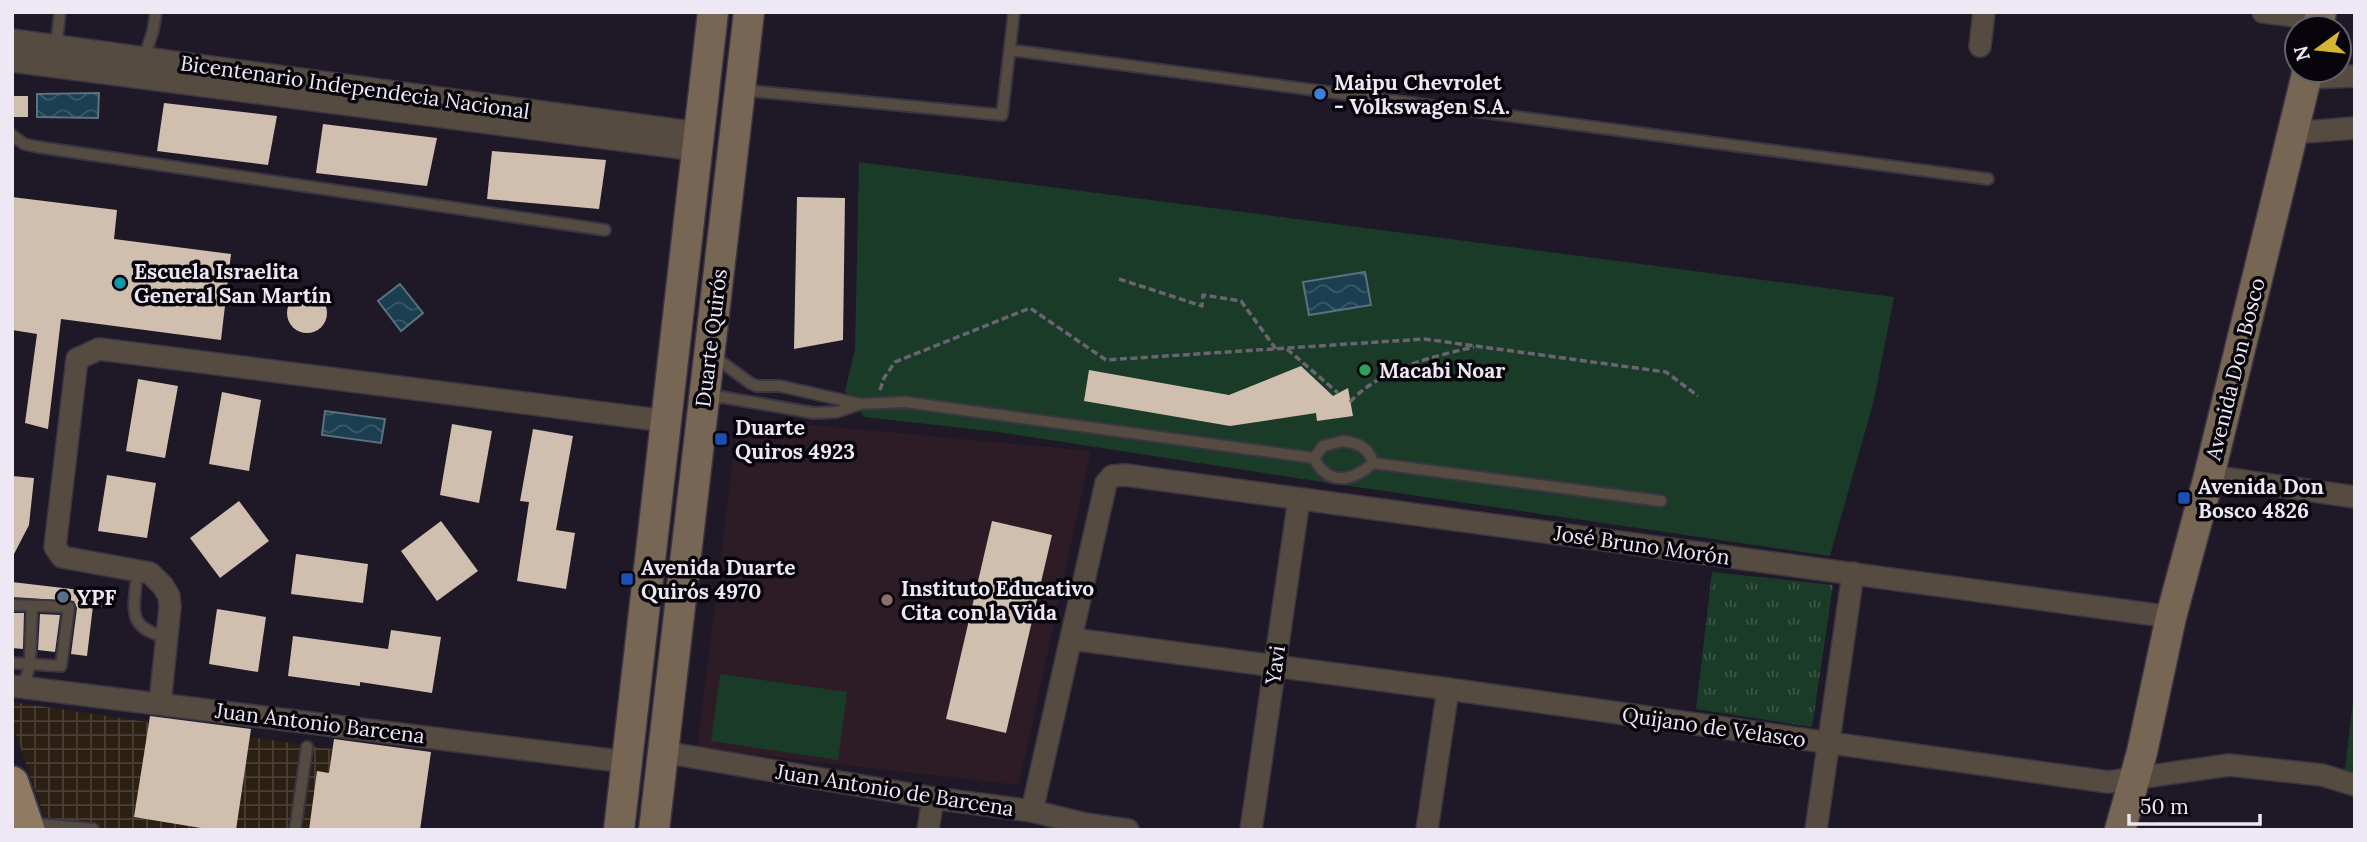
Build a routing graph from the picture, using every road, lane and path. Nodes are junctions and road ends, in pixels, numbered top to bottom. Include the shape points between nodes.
1 (60, 12) edge
2 (156, 12) edge
3 (713, 12) edge
4 (749, 12) edge
5 (1014, 12) edge
6 (1984, 12) edge
7 (2263, 12) edge
8 (2283, 15) edge
9 (12, 40) edge
10 (1980, 46) dead end
11 (1010, 50) junction
12 (55, 57) junction
13 (144, 58) junction
14 (12, 61) edge
15 (79, 71) junction
16 (2305, 84) edge
17 (738, 90) junction
18 (2355, 128) edge
19 (2292, 133) junction
20 (12, 135) edge
21 (697, 142) junction
22 (1988, 179) dead end
23 (605, 230) dead end
24 (1119, 279) dead end
25 (1478, 346) junction
26 (1286, 348) junction
27 (1276, 349) junction
28 (710, 353) junction
29 (1338, 393) dead end
30 (1698, 396) dead end
31 (876, 402) junction
32 (1350, 402) dead end
33 (704, 403) junction
34 (860, 404) junction
35 (666, 421) junction
36 (1314, 458) junction
37 (1373, 463) junction
38 (2209, 476) junction
39 (2355, 496) edge
40 (1299, 499) junction
41 (1661, 501) dead end
42 (1853, 573) junction
43 (136, 584) dead end
44 (12, 605) edge
45 (32, 606) junction
46 (2171, 617) junction
47 (167, 638) junction
48 (1072, 639) junction
49 (12, 663) edge
50 (30, 664) junction
51 (1275, 667) junction
52 (21, 687) edge
53 (1448, 689) junction
54 (160, 703) junction
55 (1828, 743) junction
56 (307, 747) dead end
57 (663, 751) junction
58 (627, 762) junction
59 (2133, 780) junction
60 (12, 783) edge
61 (2355, 785) edge
62 (933, 798) junction
63 (1032, 811) junction
64 (27, 826) edge
65 (1084, 827) edge
66 (95, 829) edge
67 (295, 830) edge
68 (619, 830) edge
69 (654, 830) edge
70 (929, 830) edge
71 (1128, 830) edge
72 (1251, 830) edge
73 (1427, 830) edge
74 (1816, 830) edge
75 (2120, 830) edge

1 - 12 lane
2 - 13 lane
3 - 21 main road, Duarte Quirós
4 - 17 main road, Duarte Quirós
5 - 11 lane
6 - 10 street
7 - 8 street
9 - 12 street, Bicentenario Independecia Nacional
11 - 17 lane via 1002,115
11 - 22 lane
12 - 13 street, Bicentenario Independecia Nacional
12 - 14 street, Bicentenario Independecia Nacional
12 - 15 street, Bicentenario Independecia Nacional
13 - 15 street
13 - 21 street, Bicentenario Independecia Nacional
15 - 21 street, Bicentenario Independecia Nacional
16 - 19 main road, Avenida Don Bosco
17 - 28 main road, Duarte Quirós
18 - 19 street
19 - 38 main road, Avenida Don Bosco
20 - 23 lane via 38,147
21 - 35 main road, Duarte Quirós
24 - 27 path via 1202,306 1203,295 1241,302
25 - 26 path via 1424,339
25 - 30 path via 1666,372
25 - 32 path via 1391,373
26 - 27 path
26 - 29 path
27 - 31 path via 1107,360 1030,308 895,362
28 - 33 main road, Duarte Quirós
28 - 34 lane via 750,383
31 - 34 lane
31 - 36 lane via 905,402
33 - 34 lane via 722,397 814,413
33 - 57 main road, Duarte Quirós
35 - 47 street via 99,349 85,354 78,359 55,547 62,557 150,573 158,579 169,596
35 - 58 main road, Duarte Quirós
36 - 37 lane via 1331,477 1361,473
36 - 37 lane via 1323,446 1343,441 1363,447
37 - 41 lane
38 - 39 street
38 - 46 main road, Avenida Don Bosco
40 - 42 street, José Bruno Morón
40 - 48 street, José Bruno Morón via 1112,476 1106,483
40 - 51 street, Yavi
42 - 46 street, José Bruno Morón
42 - 55 street
43 - 47 lane via 136,620
44 - 45 lane
45 - 50 lane
45 - 50 lane via 69,607 61,666
46 - 59 main road, Avenida Don Bosco
47 - 54 street
48 - 51 street, Quijano de Velasco
48 - 63 street
49 - 50 lane
50 - 52 lane
51 - 53 street, Quijano de Velasco
51 - 72 street, Yavi
52 - 54 street, Juan Antonio Barcena
53 - 55 street, Quijano de Velasco
53 - 73 street
54 - 58 street, Juan Antonio Barcena
55 - 59 street, Quijano de Velasco via 2108,782
55 - 74 street
56 - 67 lane
57 - 62 street, Juan Antonio de Barcena
57 - 69 main road, Duarte Quirós
58 - 68 main road, Duarte Quirós
59 - 61 street, Quijano de Velasco via 2229,765 2322,775
59 - 75 main road, Avenida Don Bosco
60 - 64 main road
62 - 63 street, Juan Antonio de Barcena
62 - 70 street
63 - 65 street, Juan Antonio de Barcena
64 - 66 lane
65 - 71 street, Juan Antonio de Barcena

